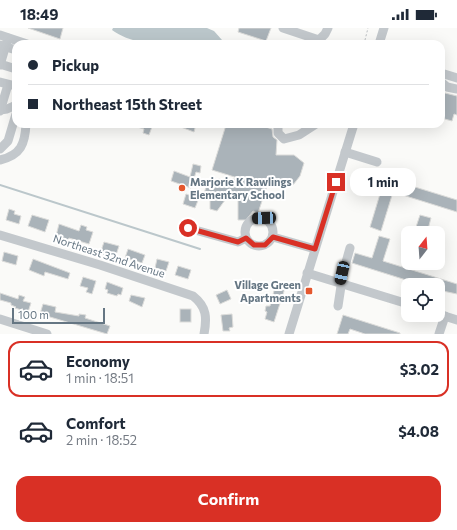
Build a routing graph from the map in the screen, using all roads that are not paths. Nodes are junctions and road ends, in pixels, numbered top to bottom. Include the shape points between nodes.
1 (283, 28) edge
2 (328, 28) edge
3 (384, 28) edge
4 (380, 40) edge
5 (3, 41) edge
6 (12, 47) edge
7 (0, 65) edge
8 (12, 68) edge
9 (445, 74) edge
10 (457, 78) edge
11 (0, 82) edge
12 (12, 85) edge
13 (445, 85) edge
14 (7, 88) dead end
15 (457, 89) edge
16 (12, 107) edge
17 (0, 110) edge
18 (12, 128) edge
19 (26, 128) edge
20 (278, 128) edge
21 (310, 128) edge
22 (353, 128) edge
23 (0, 149) edge
24 (345, 152) junction
25 (0, 160) edge
26 (377, 162) dead end
27 (188, 228) dead end
28 (0, 235) edge
29 (273, 237) junction
30 (246, 238) junction
31 (350, 248) dead end
32 (315, 249) junction
33 (308, 273) junction
34 (340, 283) junction
35 (401, 302) edge
36 (338, 306) dead end
37 (445, 316) edge
38 (0, 319) edge
39 (457, 320) edge
40 (440, 322) edge
41 (47, 334) edge
42 (204, 334) edge
43 (289, 334) edge
44 (439, 334) edge

1 - 2 street via 318,40
3 - 4 street
5 - 6 street
5 - 7 street
7 - 8 street
9 - 10 street
11 - 12 street
13 - 15 street
14 - 17 street
16 - 17 street
18 - 23 street via 8,141
19 - 25 street via 20,150
20 - 21 street via 278,133 284,139 299,135
22 - 24 street
24 - 26 street
24 - 32 street
27 - 30 street via 238,242
28 - 42 street, Northeast 32nd Avenue via 193,296 202,304 207,319
29 - 30 street via 265,245 254,245
29 - 30 street via 272,226 264,218 253,219 246,227
29 - 32 street
31 - 34 street
32 - 33 street
33 - 34 street
33 - 43 street
34 - 35 street
34 - 36 street
37 - 39 street
38 - 41 street
40 - 44 street

